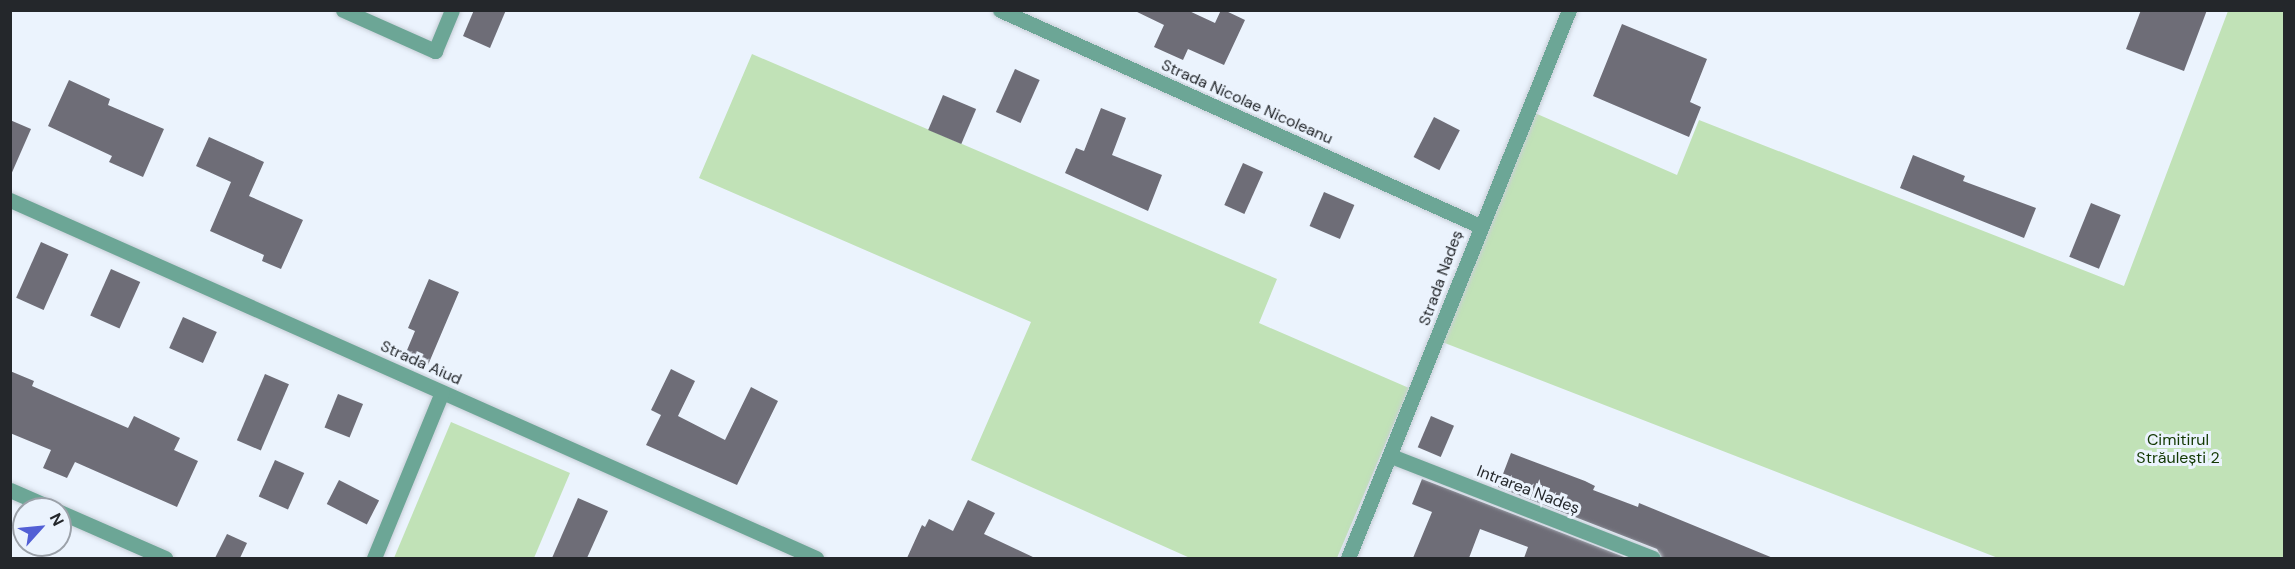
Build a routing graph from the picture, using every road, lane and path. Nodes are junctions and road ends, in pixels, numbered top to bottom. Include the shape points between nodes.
1 (343, 10) edge
2 (452, 10) edge
3 (1000, 10) edge
4 (1569, 10) edge
5 (10, 200) edge
6 (1480, 226) junction
7 (442, 392) junction
8 (1391, 456) junction
9 (10, 489) edge
10 (28, 497) edge
11 (72, 517) edge
12 (165, 558) edge
13 (374, 558) edge
14 (816, 558) edge
15 (1348, 558) edge
16 (1653, 558) edge

1 - 2 street via 435,51
3 - 6 street, Strada Nicolae Nicoleanu
4 - 6 street, Strada Nadeș
5 - 7 street, Strada Aiud
6 - 8 street, Strada Nadeș
7 - 13 street
7 - 14 street, Strada Aiud
8 - 15 street, Strada Nadeș
8 - 16 street, Intrarea Nadeș
9 - 10 street
11 - 12 street

